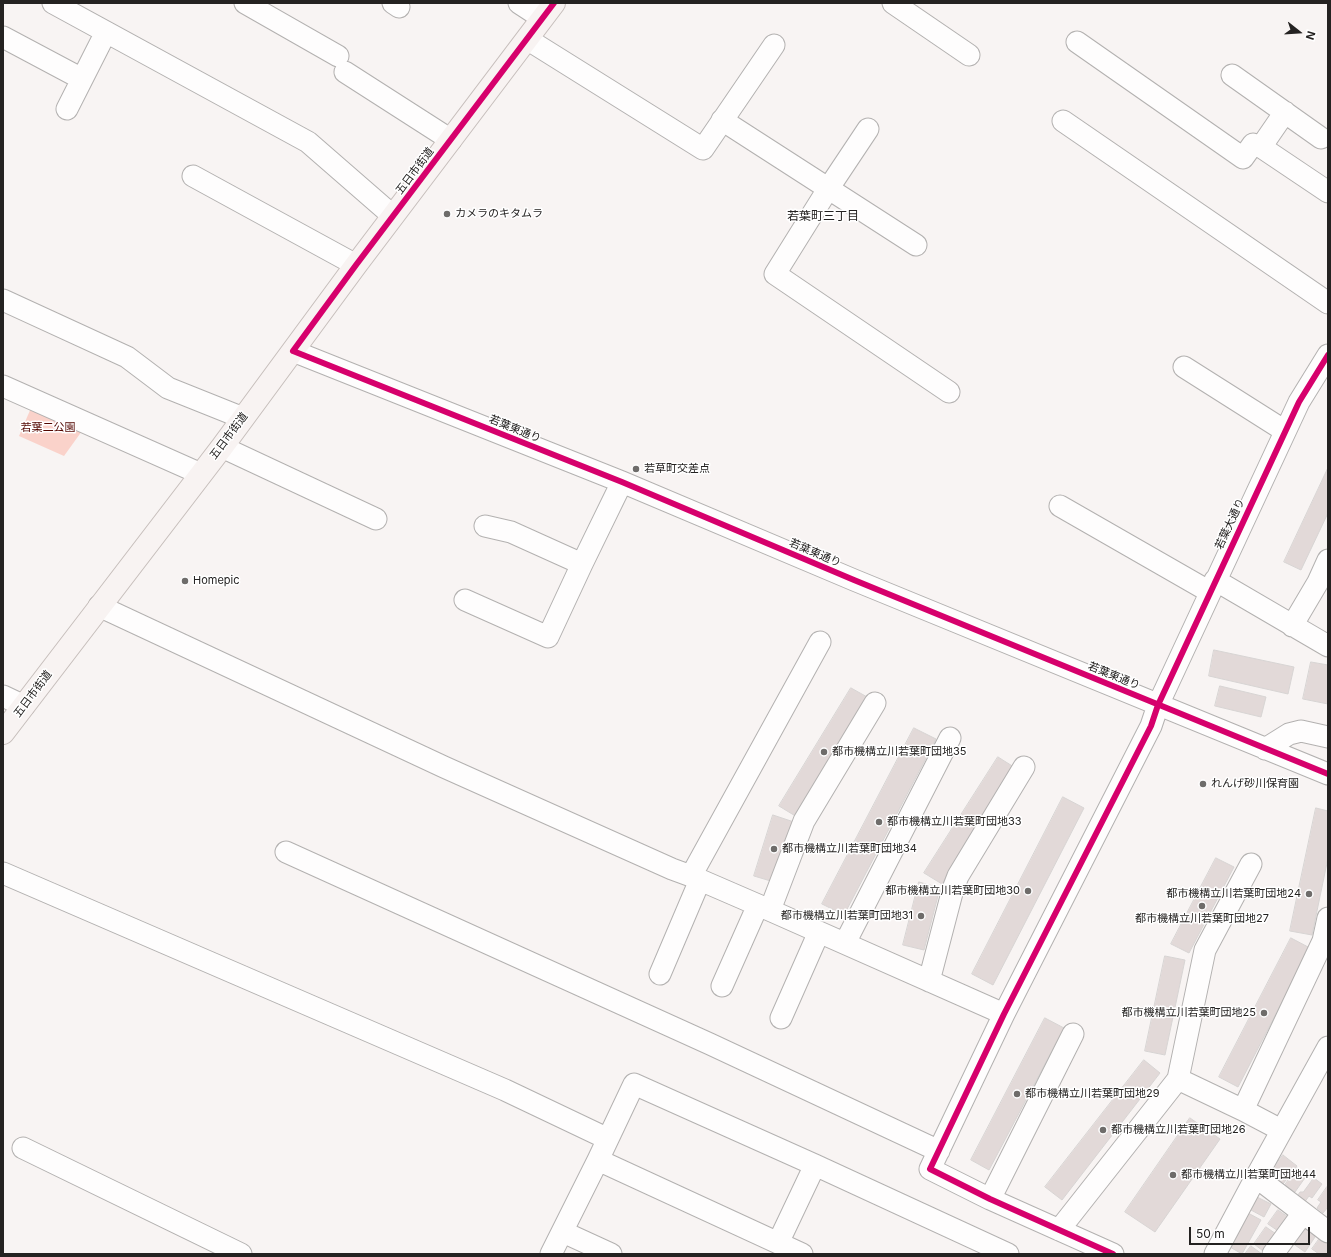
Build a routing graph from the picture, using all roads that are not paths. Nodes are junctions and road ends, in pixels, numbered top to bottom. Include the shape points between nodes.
1 (53, 3) edge
2 (245, 3) edge
3 (519, 3) edge
4 (893, 3) edge
5 (548, 11) edge
6 (106, 32) junction
7 (3, 37) edge
8 (527, 40) junction
9 (1077, 42) dead end
10 (774, 45) dead end
11 (969, 56) dead end
12 (1232, 74) dead end
13 (82, 79) junction
14 (67, 109) dead end
15 (1285, 112) junction
16 (722, 120) junction
17 (1063, 121) dead end
18 (868, 129) dead end
19 (1321, 138) dead end
20 (451, 140) junction
21 (1261, 147) junction
22 (193, 176) dead end
23 (828, 189) junction
24 (1328, 192) edge
25 (393, 216) junction
26 (916, 245) dead end
27 (356, 265) junction
28 (3, 300) edge
29 (1328, 303) edge
30 (293, 351) junction
31 (1328, 355) edge
32 (1184, 367) dead end
33 (3, 386) edge
34 (949, 392) dead end
35 (243, 418) junction
36 (1286, 431) junction
37 (222, 447) junction
38 (200, 474) junction
39 (622, 482) junction
40 (1060, 506) dead end
41 (376, 519) dead end
42 (485, 526) dead end
43 (1328, 560) edge
44 (582, 564) junction
45 (1212, 586) junction
46 (465, 600) dead end
47 (99, 606) junction
48 (1292, 626) junction
49 (820, 642) dead end
50 (1328, 646) edge
51 (3, 696) edge
52 (875, 703) dead end
53 (1158, 705) junction
54 (24, 706) junction
55 (3, 733) edge
56 (1328, 737) edge
57 (950, 738) dead end
58 (1265, 749) junction
59 (1024, 767) dead end
60 (1328, 774) edge
61 (286, 852) dead end
62 (1251, 864) dead end
63 (3, 872) edge
64 (696, 878) junction
65 (764, 908) junction
66 (1328, 918) edge
67 (819, 932) junction
68 (845, 943) junction
69 (660, 974) dead end
70 (929, 981) junction
71 (722, 986) dead end
72 (1004, 1014) junction
73 (781, 1018) dead end
74 (1073, 1034) dead end
75 (1328, 1047) edge
76 (1178, 1079) junction
77 (1243, 1110) junction
78 (1281, 1130) junction
79 (608, 1139) junction
80 (23, 1148) dead end
81 (940, 1151) junction
82 (598, 1160) junction
83 (815, 1164) junction
84 (1256, 1177) junction
85 (990, 1199) junction
86 (1303, 1213) junction
87 (1059, 1230) junction
88 (563, 1232) junction
89 (1328, 1232) edge
90 (778, 1243) junction
91 (995, 1251) edge
92 (241, 1254) edge
93 (551, 1254) edge
94 (611, 1254) edge
95 (802, 1254) edge
96 (1112, 1254) edge
97 (1215, 1254) edge
98 (1273, 1254) edge

1 - 6 street
2 - 20 street via 341,64
3 - 5 street
4 - 11 street
5 - 8 main road, 五日市街道
6 - 13 street
6 - 25 street via 308,142
7 - 13 street
8 - 16 street via 703,149
8 - 20 main road, 五日市街道
9 - 21 street via 1243,158 1253,144
10 - 16 street
12 - 15 street
13 - 14 street
15 - 19 street
15 - 21 street
16 - 23 street
17 - 29 street
18 - 23 street
20 - 25 main road, 五日市街道
21 - 24 street
22 - 27 street
23 - 26 street
23 - 34 street via 775,274
25 - 27 main road, 五日市街道
27 - 30 main road, 五日市街道
28 - 35 street via 127,356 168,388
30 - 35 main road, 五日市街道
30 - 39 street, 若葉東通り
31 - 36 street, 若葉大通り via 1299,402
32 - 36 street
33 - 38 street
35 - 37 main road, 五日市街道
36 - 45 street, 若葉大通り
37 - 38 main road, 五日市街道
37 - 41 street
38 - 47 main road, 五日市街道
39 - 44 street
39 - 53 street, 若葉東通り
40 - 45 street
42 - 44 street via 511,532
43 - 48 street
44 - 46 street via 548,637
45 - 48 street
45 - 53 street, 若葉大通り
47 - 54 main road, 五日市街道
47 - 64 street via 444,767
48 - 50 street
49 - 64 street
51 - 54 street
52 - 65 street via 804,821
53 - 58 street, 若葉東通り
53 - 72 street, 若葉大通り via 1151,726
54 - 55 main road, 五日市街道
56 - 58 street via 1301,731 1289,734
57 - 68 street
58 - 60 street, 若葉東通り
59 - 70 street via 952,889
61 - 81 street
62 - 76 street via 1204,950
63 - 79 street via 505,1090
64 - 65 street
64 - 69 street
65 - 67 street
65 - 71 street
66 - 77 street via 1323,940
67 - 68 street
67 - 73 street
68 - 70 street
70 - 72 street
72 - 81 street, 若葉大通り
74 - 85 street
75 - 78 street
76 - 77 street
76 - 87 street
77 - 78 street
78 - 84 street
79 - 82 street
79 - 83 street via 634,1084
80 - 92 street
81 - 85 street, 若葉大通り via 930,1169
82 - 88 street
82 - 90 street
83 - 90 street
83 - 91 street
84 - 86 street
84 - 97 street
85 - 87 street
86 - 89 street
86 - 98 street
87 - 96 street
88 - 93 street
88 - 94 street
90 - 95 street

